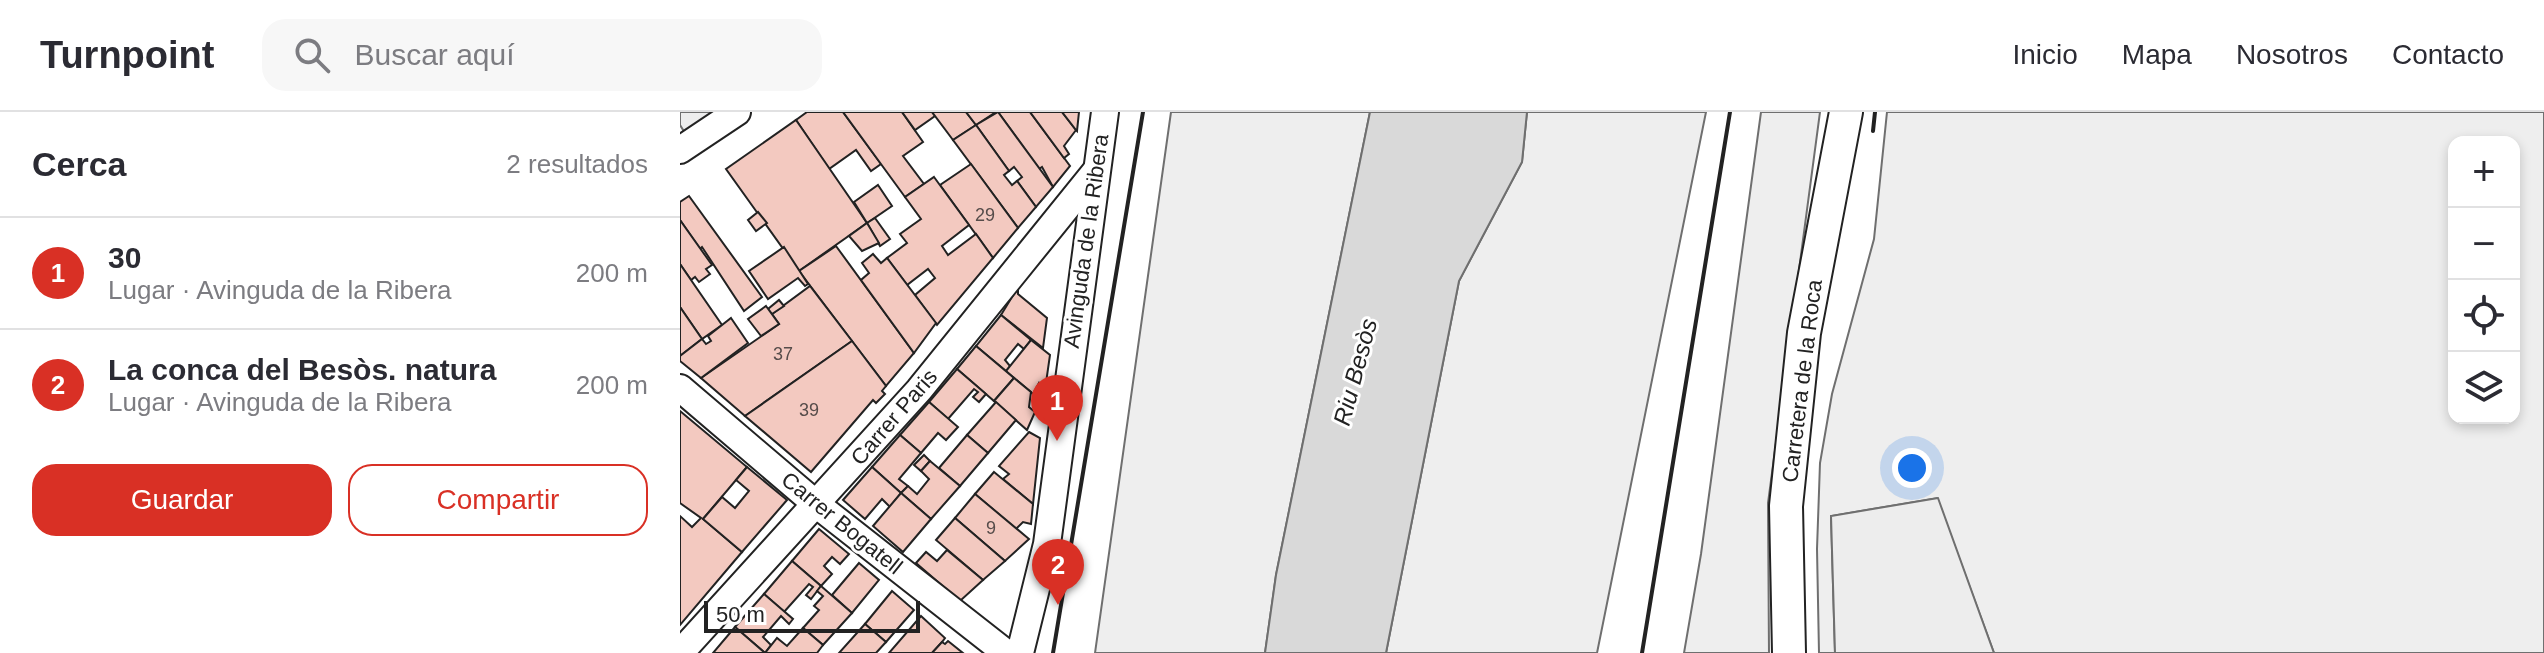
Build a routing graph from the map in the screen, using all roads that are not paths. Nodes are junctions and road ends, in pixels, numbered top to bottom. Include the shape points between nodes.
1 (737, 112) edge
2 (1105, 112) edge
3 (1846, 112) edge
4 (680, 150) edge
5 (1096, 171) junction
6 (680, 388) edge
7 (816, 504) junction
8 (680, 653) edge
9 (1006, 653) edge
10 (1020, 653) edge
11 (1789, 653) edge

1 - 4 street
2 - 5 street, Avinguda de la Ribera
3 - 11 street, Carretera de la Roca via 1804,333 1786,506
5 - 7 street, Carrer Paris via 919,390
5 - 10 street, Avinguda de la Ribera via 1047,544
6 - 7 street, Carrer Bogatell
7 - 8 street, Carrer Paris
7 - 9 street, Carrer Bogatell

